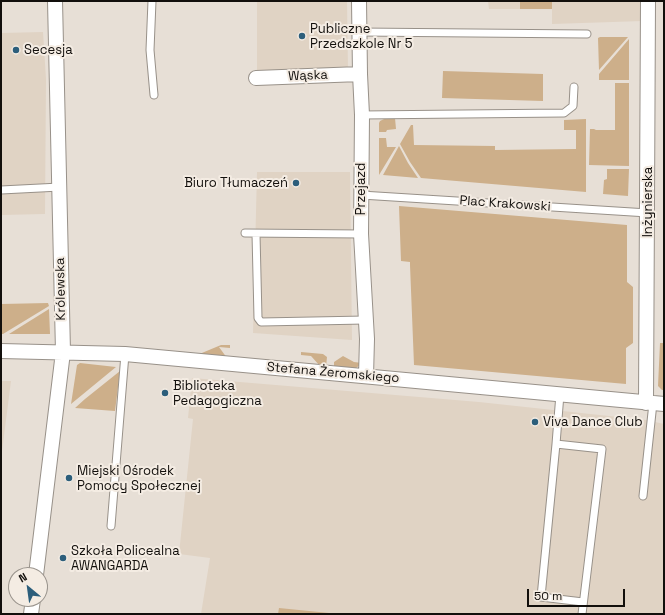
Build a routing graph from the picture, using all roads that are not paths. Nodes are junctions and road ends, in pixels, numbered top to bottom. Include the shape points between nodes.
1 (56, 1) edge
2 (152, 1) edge
3 (359, 1) edge
4 (648, 1) edge
5 (360, 32) junction
6 (587, 34) dead end
7 (360, 74) junction
8 (256, 78) dead end
9 (574, 87) dead end
10 (154, 95) dead end
11 (362, 115) junction
12 (60, 187) junction
13 (1, 190) edge
14 (361, 195) junction
15 (648, 213) junction
16 (245, 233) dead end
17 (256, 234) junction
18 (361, 234) junction
19 (365, 320) junction
20 (1, 351) edge
21 (63, 352) junction
22 (125, 354) junction
23 (366, 376) junction
24 (560, 394) junction
25 (655, 403) edge
26 (556, 444) junction
27 (643, 496) dead end
28 (111, 526) dead end
29 (37, 567) edge
30 (583, 602) junction
31 (582, 614) edge

1 - 12 street, Królewska
2 - 10 lane via 150,50
3 - 5 street, Przejazd
4 - 15 street, Inżynierska
5 - 6 lane
5 - 7 street, Przejazd
7 - 8 street, Wąska
7 - 11 street, Przejazd
9 - 11 lane via 573,106 564,113
11 - 14 street, Przejazd
12 - 13 lane
12 - 21 street, Królewska
14 - 15 lane, Plac Krakowski
14 - 18 street, Przejazd
15 - 25 street, Inżynierska
16 - 17 lane
17 - 18 lane
17 - 19 lane via 258,318 261,322
18 - 19 street, Przejazd
19 - 23 street, Przejazd
20 - 21 street, Stefana Żeromskiego
21 - 22 street, Stefana Żeromskiego
21 - 29 street, Królewska
22 - 23 street, Stefana Żeromskiego
22 - 28 lane
23 - 24 street, Stefana Żeromskiego
24 - 25 street, Stefana Żeromskiego
24 - 26 lane
25 - 27 lane
26 - 30 lane via 541,597
26 - 30 lane via 602,449
30 - 31 lane

